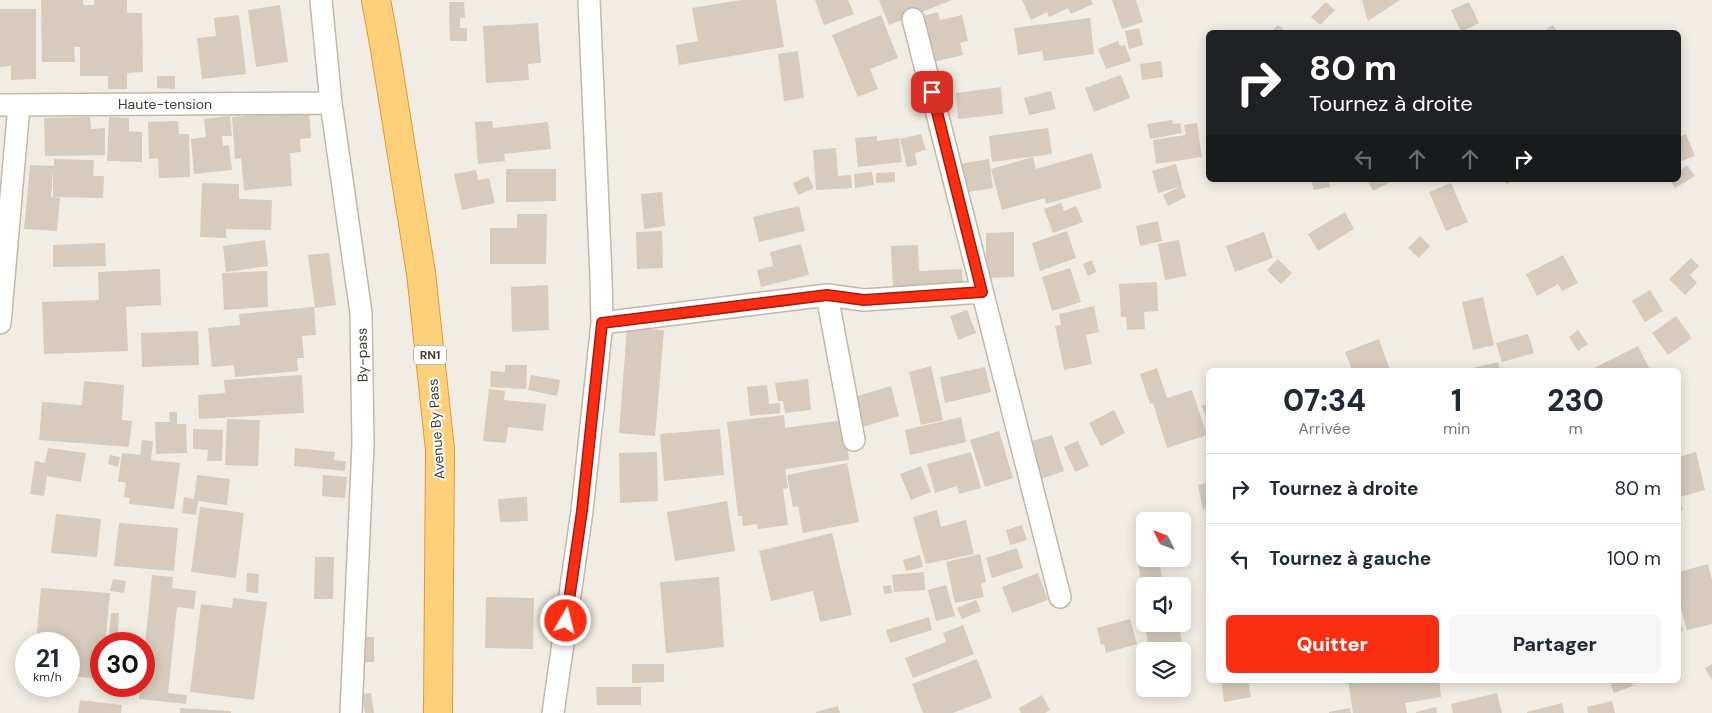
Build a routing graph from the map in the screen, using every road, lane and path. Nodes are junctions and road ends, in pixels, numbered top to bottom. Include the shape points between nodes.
1 (320, 0) edge
2 (376, 0) edge
3 (589, 0) edge
4 (913, 19) dead end
5 (331, 103) junction
6 (10, 105) edge
7 (982, 292) junction
8 (827, 295) junction
9 (0, 323) edge
10 (602, 323) junction
11 (854, 440) dead end
12 (1060, 597) dead end
13 (351, 713) edge
14 (438, 713) edge
15 (553, 713) edge

1 - 5 street, By-pass
2 - 14 highway, Avenue By Pass / RN1 via 421,273 440,450
3 - 10 street
4 - 7 street
5 - 6 street, Haute-tension
5 - 13 street, By-pass via 361,313 363,444
6 - 9 street
7 - 8 street via 864,300
7 - 12 street
8 - 10 street
8 - 11 street
10 - 15 street via 582,511

